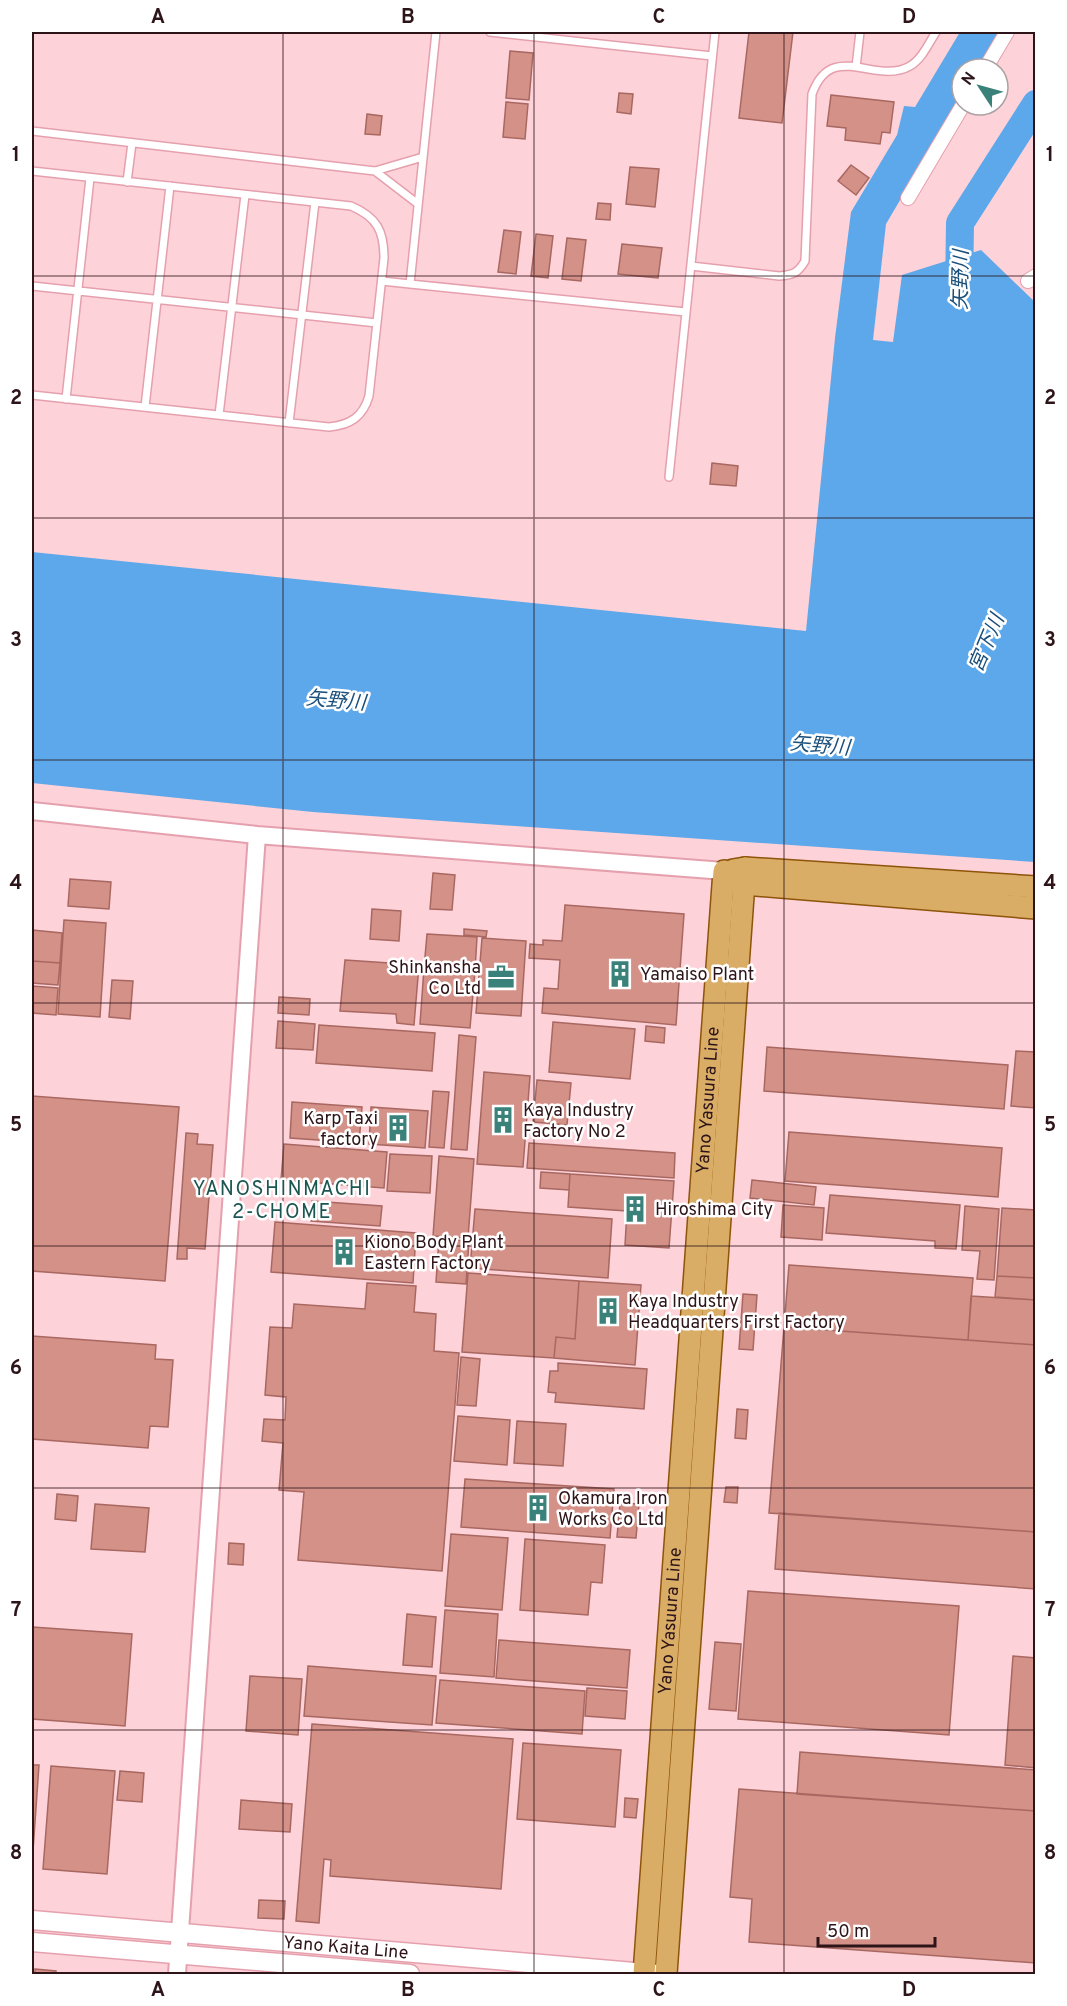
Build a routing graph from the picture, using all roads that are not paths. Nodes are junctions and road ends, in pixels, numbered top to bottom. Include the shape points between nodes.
1 (436, 32) edge
2 (490, 32) edge
3 (715, 32) edge
4 (860, 32) edge
5 (936, 32) edge
6 (1007, 32) edge
7 (546, 34) edge
8 (712, 56) junction
9 (992, 57) edge
10 (856, 67) junction
11 (956, 117) edge
12 (32, 131) edge
13 (132, 142) junction
14 (423, 157) junction
15 (32, 171) edge
16 (375, 171) junction
17 (90, 178) junction
18 (127, 182) junction
19 (170, 186) junction
20 (245, 195) junction
21 (908, 198) dead end
22 (315, 202) junction
23 (418, 204) junction
24 (691, 266) junction
25 (382, 281) junction
26 (410, 284) junction
27 (32, 286) edge
28 (78, 291) junction
29 (157, 300) junction
30 (231, 308) junction
31 (686, 312) junction
32 (302, 315) junction
33 (377, 323) junction
34 (32, 395) edge
35 (66, 399) junction
36 (145, 407) junction
37 (219, 415) junction
38 (290, 423) junction
39 (669, 477) dead end
40 (32, 811) edge
41 (257, 835) junction
42 (724, 871) junction
43 (744, 876) junction
44 (1035, 887) edge
45 (1035, 908) edge
46 (32, 1920) edge
47 (181, 1932) junction
48 (32, 1942) edge
49 (179, 1954) junction
50 (177, 1974) edge
51 (410, 1974) edge
52 (650, 1974) edge
53 (666, 1974) edge

1 - 14 lane
2 - 7 lane
3 - 8 lane
4 - 10 lane
5 - 10 lane via 912,65 898,71
6 - 9 street
7 - 8 lane
8 - 24 lane
10 - 24 lane via 840,65 827,70 817,79 812,94 805,261 799,271 779,276
11 - 21 street
12 - 13 lane
13 - 16 lane
13 - 18 lane
14 - 16 lane
14 - 23 lane
15 - 17 lane
16 - 23 lane
17 - 18 lane
17 - 28 lane
18 - 19 lane
19 - 20 lane
19 - 29 lane
20 - 22 lane
20 - 30 lane
22 - 25 lane via 351,206 377,222 384,237
22 - 32 lane
23 - 26 lane
24 - 31 lane
25 - 26 lane
25 - 33 lane
26 - 31 lane
27 - 28 lane
28 - 29 lane
28 - 35 lane
29 - 30 lane
29 - 36 lane
30 - 32 lane
30 - 37 lane
31 - 39 lane
32 - 33 lane
32 - 38 lane
33 - 38 lane via 369,396 356,419 343,426 329,427
34 - 35 lane
35 - 36 lane
36 - 37 lane
37 - 38 lane
40 - 41 street
41 - 42 street
41 - 47 street
42 - 43 main road
42 - 52 main road, Yano Yasuura Line
43 - 44 main road
43 - 45 main road
43 - 53 main road, Yano Yasuura Line
46 - 47 main road, Yano Kaita Line
47 - 49 street
47 - 52 main road, Yano Kaita Line
48 - 49 main road, Yano Kaita Line
49 - 50 street
49 - 51 main road, Yano Kaita Line

